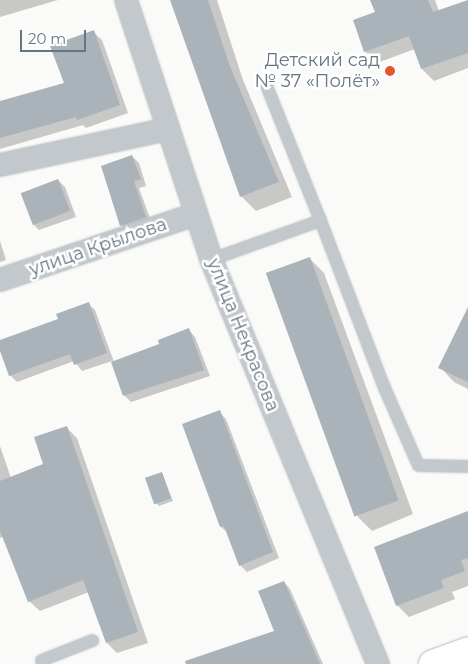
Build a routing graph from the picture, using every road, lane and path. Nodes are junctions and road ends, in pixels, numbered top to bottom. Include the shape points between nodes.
1 (126, 0) edge
2 (266, 85) dead end
3 (168, 128) junction
4 (0, 165) edge
5 (196, 214) junction
6 (320, 220) junction
7 (211, 259) junction
8 (0, 280) edge
9 (468, 466) edge
10 (92, 640) dead end
11 (468, 651) edge
12 (43, 664) edge
13 (378, 664) edge
14 (433, 664) edge

1 - 3 street, улица Некрасова
2 - 6 lane
3 - 4 street
3 - 5 street, улица Некрасова
5 - 7 street, улица Некрасова
5 - 8 street, улица Крылова
6 - 7 lane
6 - 9 lane via 418,465
7 - 13 street, улица Некрасова
10 - 12 lane via 41,660
11 - 14 street

